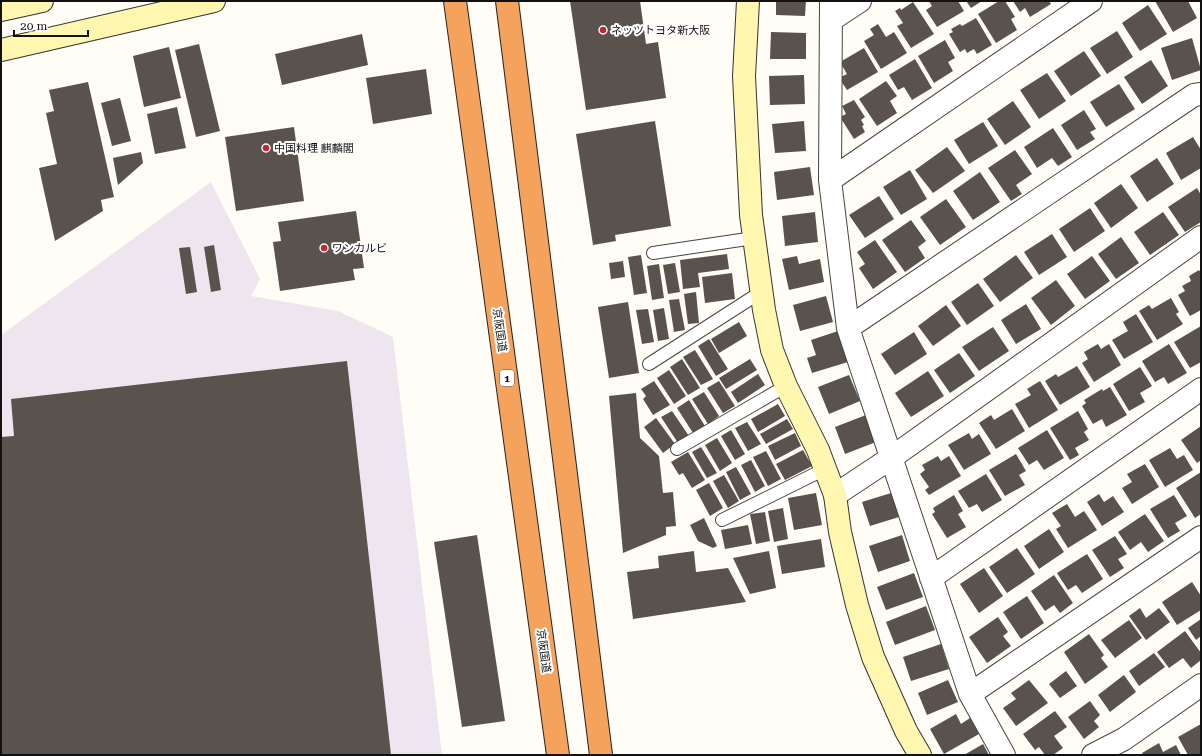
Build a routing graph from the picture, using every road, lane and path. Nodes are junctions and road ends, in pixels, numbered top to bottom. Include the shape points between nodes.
1 (42, 1) edge
2 (214, 1) edge
3 (455, 1) edge
4 (507, 1) edge
5 (748, 1) edge
6 (860, 1) edge
7 (1091, 1) edge
8 (1, 10) edge
9 (831, 10) edge
10 (1, 50) edge
11 (1201, 94) edge
12 (830, 180) junction
13 (1201, 237) edge
14 (754, 238) junction
15 (653, 254) dead end
16 (761, 292) junction
17 (848, 328) junction
18 (649, 364) dead end
19 (786, 386) junction
20 (1201, 389) edge
21 (677, 449) dead end
22 (891, 458) junction
23 (825, 469) junction
24 (835, 495) junction
25 (722, 520) dead end
26 (1201, 537) edge
27 (931, 578) junction
28 (1201, 685) edge
29 (970, 694) junction
30 (558, 755) edge
31 (601, 755) edge
32 (920, 755) edge
33 (1004, 755) edge
34 (1093, 755) edge

1 - 8 street
2 - 10 street
3 - 30 highway, 京阪国道 / 1
4 - 31 highway
5 - 14 street via 744,76
6 - 9 street
7 - 12 street
9 - 12 street
11 - 17 street via 1194,95
12 - 17 street
13 - 22 street
14 - 15 lane
14 - 16 street
16 - 18 lane
16 - 19 street via 772,350
17 - 22 street
19 - 21 lane
19 - 23 street
20 - 27 street
22 - 24 street
22 - 27 street
23 - 24 street
23 - 25 lane
24 - 32 street via 845,554 873,657 888,694
26 - 29 street
27 - 29 street
28 - 34 street via 1124,739
29 - 33 street

